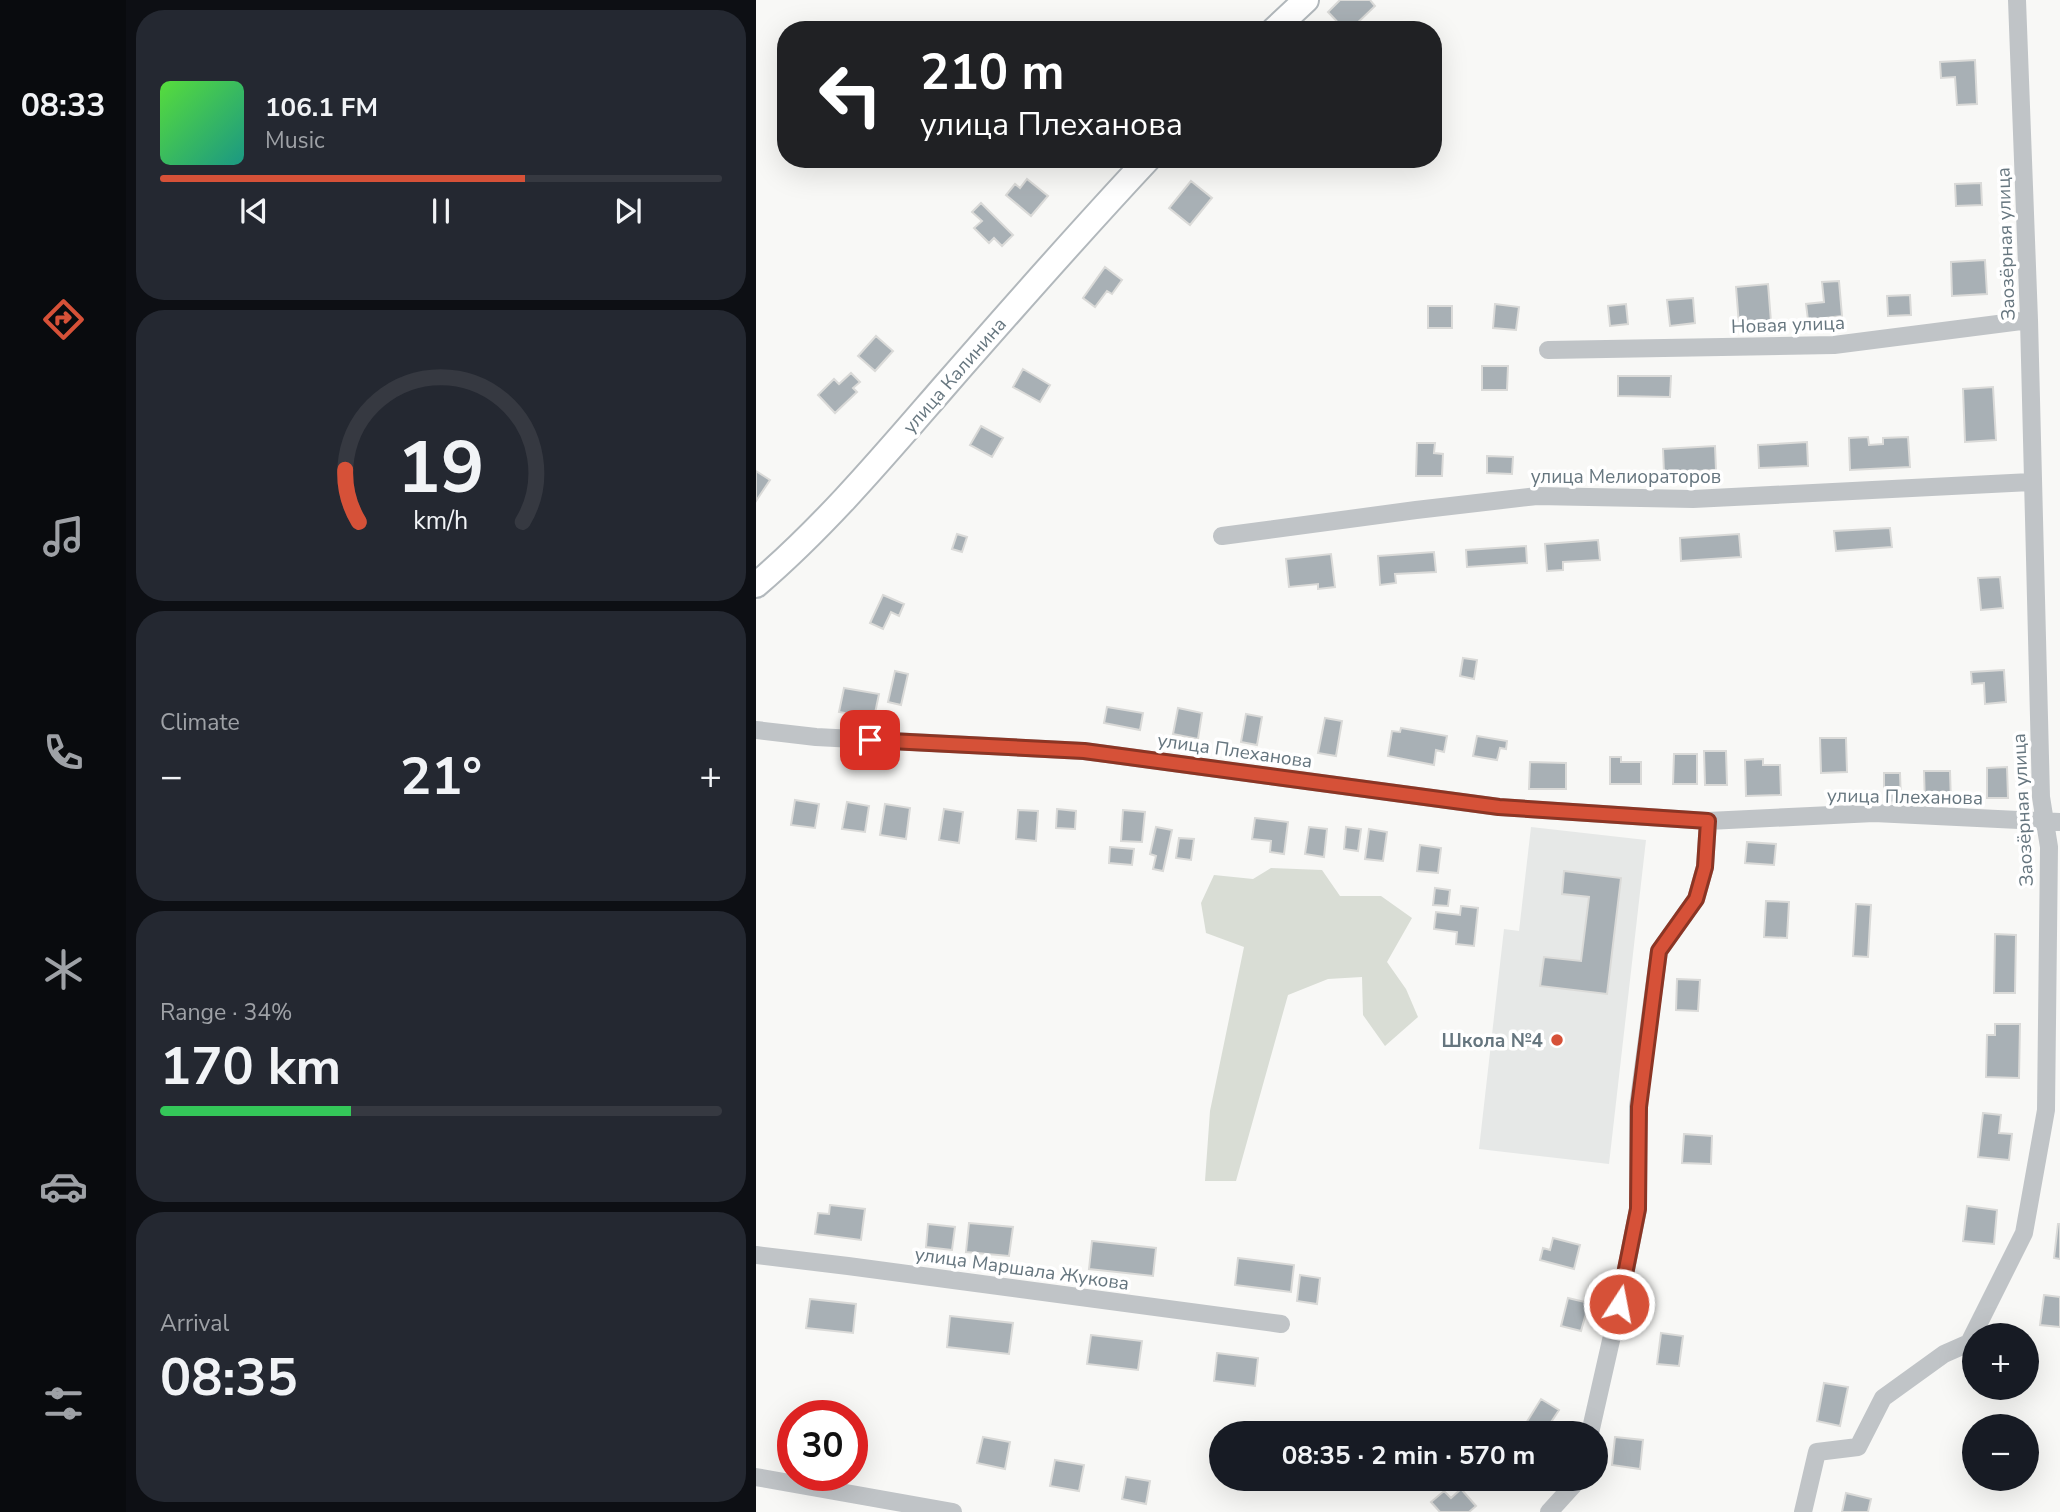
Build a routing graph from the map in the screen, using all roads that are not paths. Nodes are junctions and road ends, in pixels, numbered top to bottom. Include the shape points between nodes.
1 (1306, 0) edge
2 (2017, 0) edge
3 (1284, 21) edge
4 (1140, 168) edge
5 (2029, 320) junction
6 (1548, 350) dead end
7 (2031, 482) junction
8 (1222, 536) dead end
9 (756, 585) edge
10 (756, 730) edge
11 (1708, 821) junction
12 (2052, 822) edge
13 (756, 1255) edge
14 (1281, 1324) dead end
15 (1593, 1421) edge
16 (756, 1477) edge
17 (1568, 1491) edge
18 (953, 1512) edge
19 (1549, 1512) edge
20 (1803, 1512) edge

1 - 3 main road
2 - 5 street, Заозёрная улица
4 - 9 main road, улица Калинина via 851,493
5 - 6 street, Новая улица via 1834,345
5 - 7 street, Заозёрная улица
7 - 8 street, улица Мелиораторов via 1693,499 1537,496
7 - 12 street, Заозёрная улица via 2040,797
10 - 11 street, улица Плеханова via 1084,751 1499,807
11 - 12 street, улица Плеханова via 1874,813
11 - 15 street via 1705,867 1696,899 1659,951 1639,1107 1638,1209
12 - 20 street, Заозёрная улица via 2046,1110 2024,1233 1969,1343 1944,1354 1883,1398 1858,1447 1817,1452
13 - 14 street, улица Маршала Жукова
16 - 18 street
17 - 19 street

